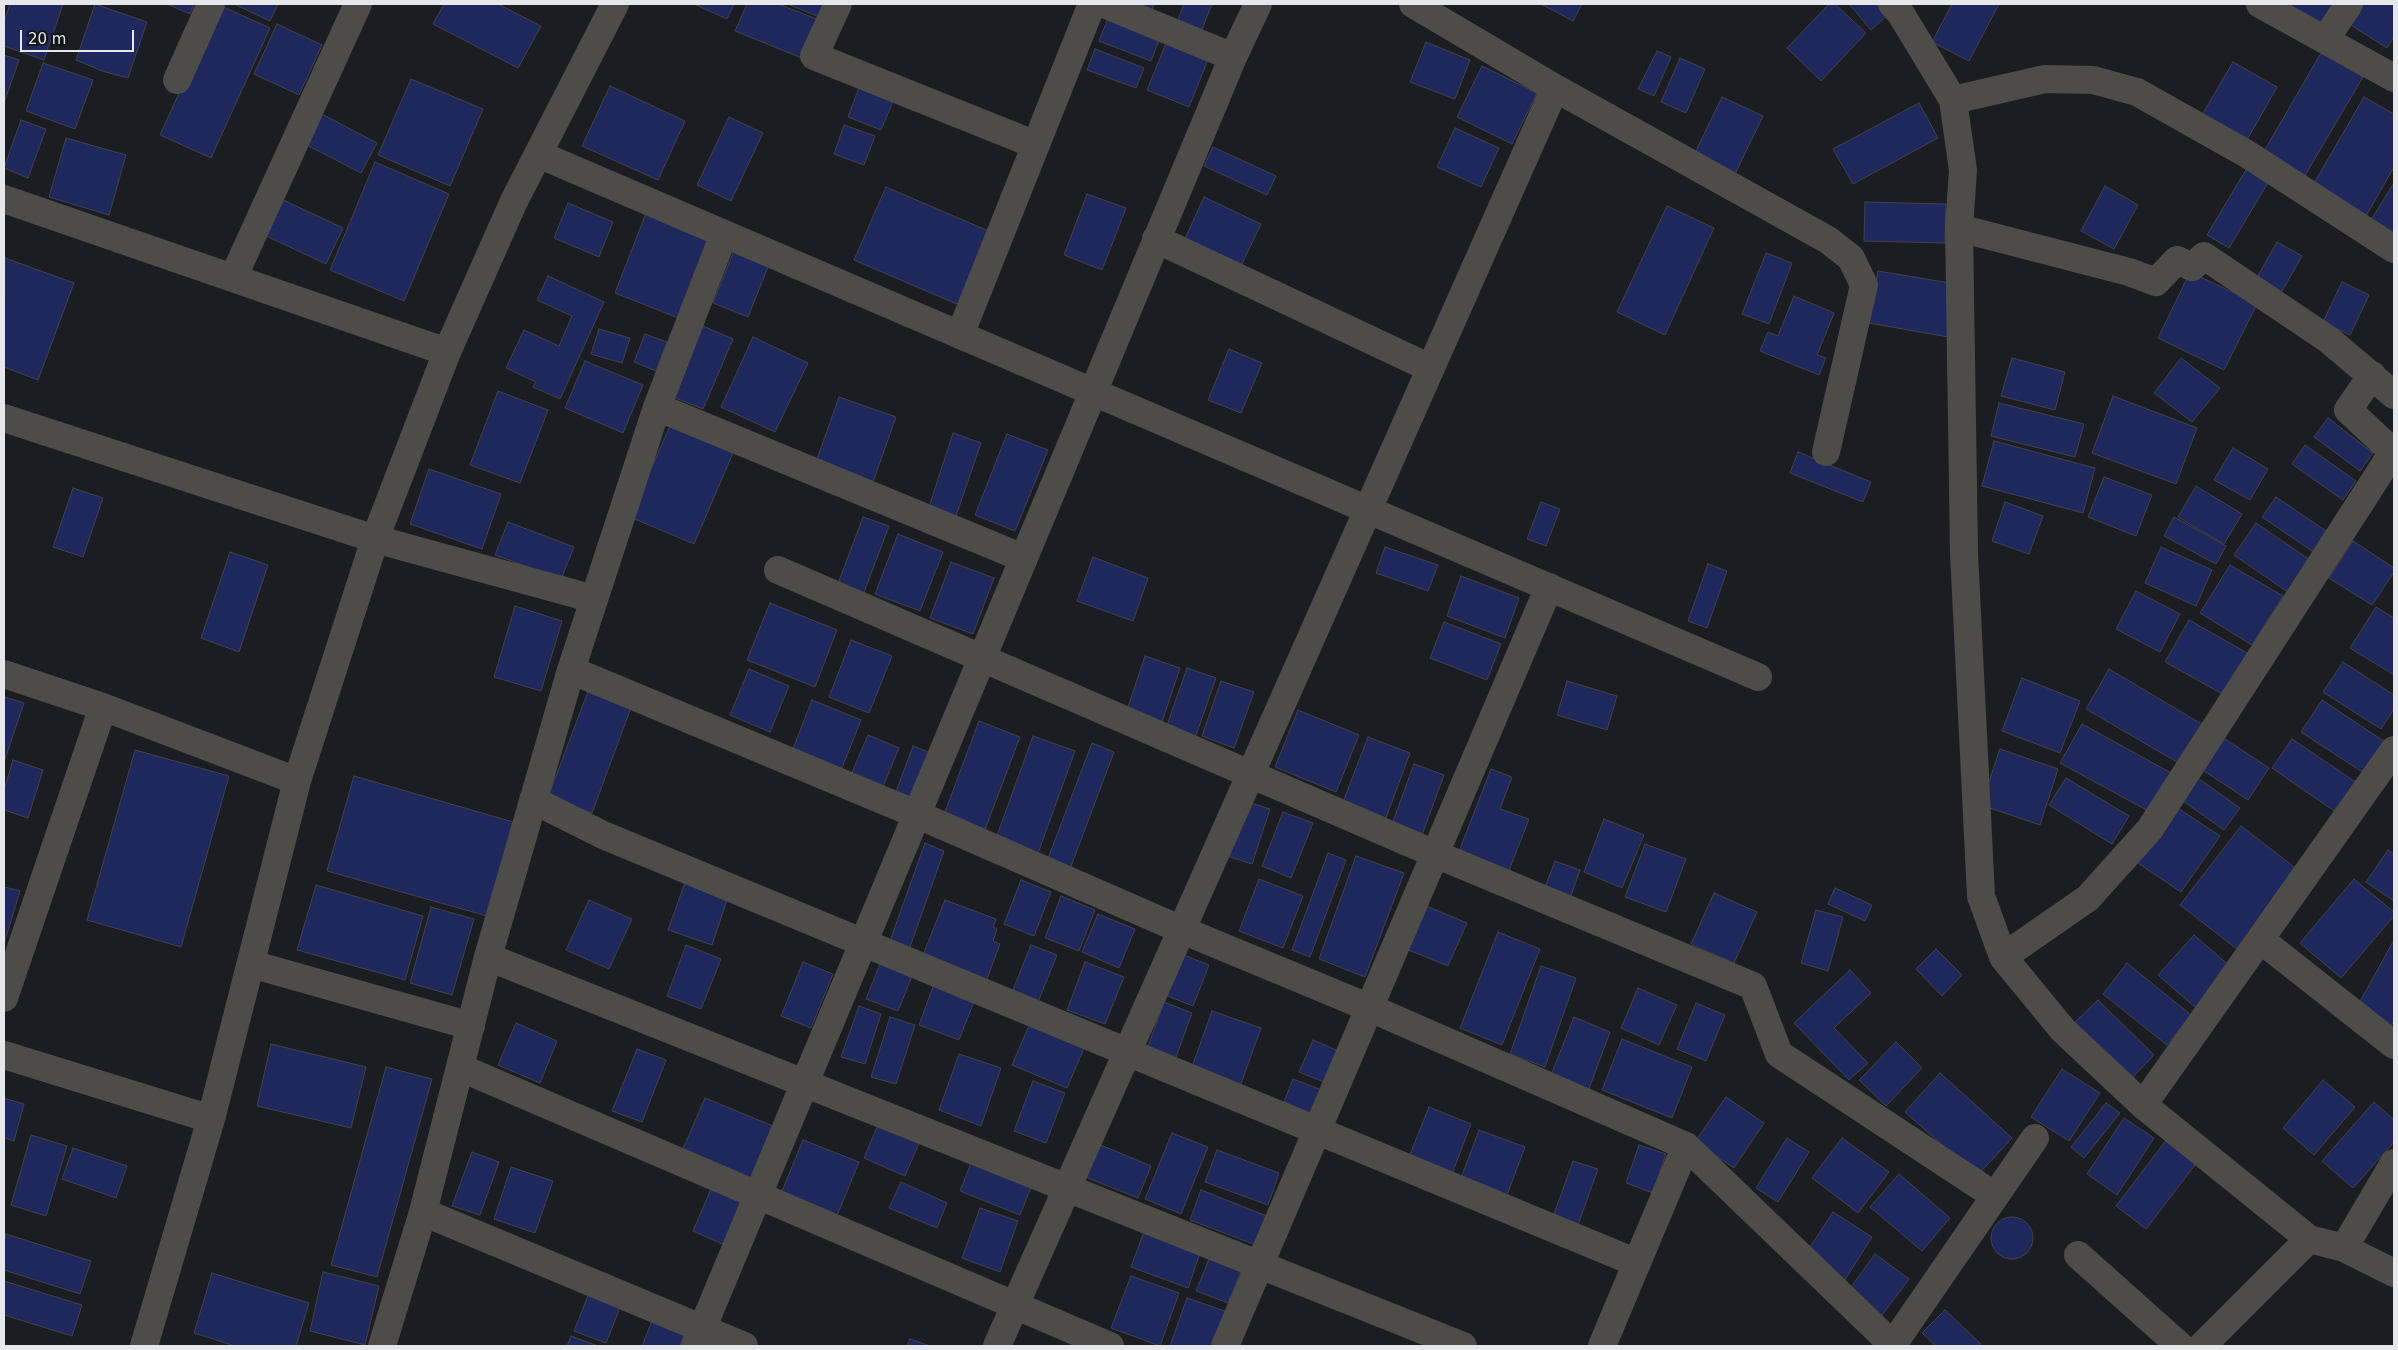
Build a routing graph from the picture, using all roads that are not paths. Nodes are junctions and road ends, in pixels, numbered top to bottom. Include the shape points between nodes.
1 (211, 4) edge
2 (358, 4) edge
3 (615, 4) edge
4 (838, 4) edge
5 (1092, 4) edge
6 (1104, 4) edge
7 (1258, 4) edge
8 (1413, 4) edge
9 (1892, 4) edge
10 (2260, 4) edge
11 (2349, 4) edge
12 (2325, 40) junction
13 (1232, 57) junction
14 (2394, 78) edge
15 (177, 80) dead end
16 (1555, 88) junction
17 (1953, 100) junction
18 (1036, 145) junction
19 (538, 154) junction
20 (4, 199) edge
21 (1959, 228) junction
22 (724, 234) junction
23 (1156, 238) junction
24 (2394, 249) edge
25 (233, 278) junction
26 (960, 335) junction
27 (447, 352) junction
28 (1430, 368) junction
29 (2372, 375) junction
30 (1093, 392) junction
31 (2394, 395) edge
32 (657, 407) junction
33 (4, 418) edge
34 (1826, 452) dead end
35 (1368, 510) junction
36 (375, 539) junction
37 (1023, 558) junction
38 (778, 570) dead end
39 (1550, 587) junction
40 (594, 599) junction
41 (982, 658) junction
42 (571, 670) junction
43 (4, 674) edge
44 (1758, 677) dead end
45 (104, 707) junction
46 (2394, 750) edge
47 (1251, 774) junction
48 (297, 781) junction
49 (533, 800) junction
50 (916, 814) junction
51 (1436, 854) junction
52 (1182, 930) junction
53 (2260, 940) junction
54 (863, 942) junction
55 (488, 956) junction
56 (2003, 957) junction
57 (251, 964) junction
58 (4, 998) edge
59 (1370, 1008) junction
60 (471, 1026) junction
61 (2394, 1046) edge
62 (1128, 1052) junction
63 (4, 1055) edge
64 (461, 1068) junction
65 (805, 1084) junction
66 (2143, 1105) junction
67 (211, 1119) junction
68 (1317, 1131) junction
69 (2035, 1138) dead end
70 (1686, 1146) junction
71 (2394, 1163) edge
72 (1068, 1189) junction
73 (758, 1196) junction
74 (1995, 1196) junction
75 (422, 1212) junction
76 (2309, 1239) junction
77 (2344, 1248) junction
78 (2078, 1255) dead end
79 (1637, 1263) junction
80 (1260, 1265) junction
81 (2394, 1273) edge
82 (1016, 1306) junction
83 (699, 1338) edge
84 (385, 1345) edge
85 (144, 1346) edge
86 (744, 1346) edge
87 (997, 1346) edge
88 (1110, 1346) edge
89 (1225, 1346) edge
90 (1463, 1346) edge
91 (1602, 1346) edge
92 (1892, 1346) edge
93 (2180, 1346) edge
94 (2202, 1346) edge

1 - 15 street
2 - 25 street
3 - 19 street
4 - 18 street via 814,56
5 - 18 street
6 - 13 street
7 - 13 street
8 - 16 street
9 - 17 street
10 - 12 street
11 - 12 street
12 - 14 street
13 - 23 street
16 - 28 street
16 - 34 street via 1828,240 1851,258 1864,285
17 - 21 street via 1963,170
17 - 24 street via 2045,79 2093,80 2136,92 2247,154
18 - 26 street
19 - 22 street
19 - 27 street
20 - 25 street
21 - 29 street via 2129,272 2156,282 2177,260 2192,267 2204,256 2329,340
21 - 56 street via 1964,553 1981,896
22 - 26 street
22 - 32 street
23 - 28 street
23 - 30 street
25 - 27 street
26 - 30 street
27 - 36 street
28 - 35 street
29 - 31 street
29 - 56 street via 2348,410 2393,452 2150,829 2088,898
30 - 35 street
30 - 37 street
32 - 37 street
32 - 40 street
33 - 36 street
35 - 39 street
35 - 47 street
36 - 40 street
36 - 48 street
37 - 41 street
38 - 41 street
39 - 44 street
39 - 51 street
40 - 42 street
41 - 47 street
41 - 50 street
42 - 49 street
42 - 50 street
43 - 45 street
45 - 48 street
45 - 58 street
46 - 53 street
47 - 51 street
47 - 52 street
48 - 57 street
49 - 54 street via 603,835
49 - 55 street
50 - 52 street
50 - 54 street
51 - 59 street
51 - 74 street via 1753,986 1779,1054
52 - 59 street
52 - 62 street
53 - 61 street
53 - 66 street
54 - 62 street
54 - 65 street
55 - 60 street
55 - 65 street
56 - 66 street via 2063,1030
57 - 60 street
57 - 67 street
59 - 68 street
59 - 70 street
60 - 64 street
62 - 68 street
62 - 72 street
63 - 67 street
64 - 73 street
64 - 75 street
65 - 72 street
65 - 73 street
66 - 76 street
67 - 85 street
68 - 79 street
68 - 80 street
69 - 74 street
70 - 79 street
70 - 92 street
71 - 77 street
72 - 80 street
72 - 82 street
73 - 82 street
73 - 83 street
74 - 92 street
75 - 83 street
75 - 84 street
76 - 77 street
76 - 94 street
77 - 81 street
78 - 93 street
79 - 91 street
80 - 89 street
80 - 90 street
82 - 87 street
82 - 88 street
83 - 86 street

